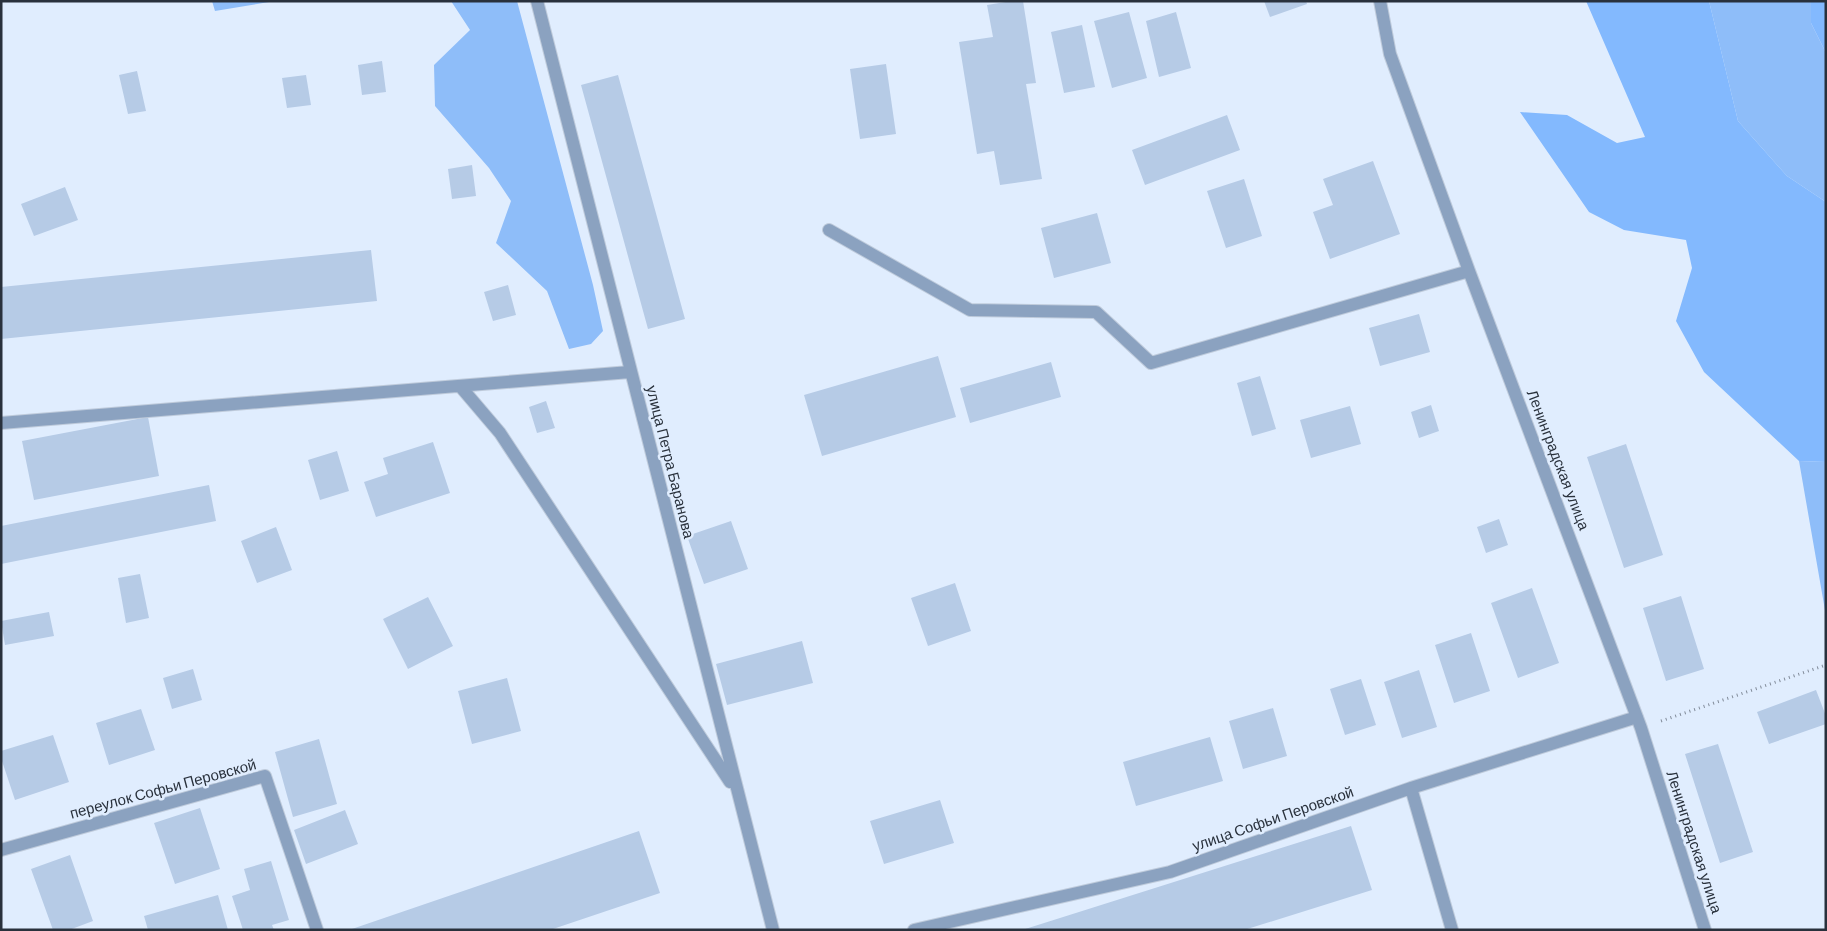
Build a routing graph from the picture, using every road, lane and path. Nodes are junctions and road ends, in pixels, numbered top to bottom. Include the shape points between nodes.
1 (537, 1) edge
2 (1380, 1) edge
3 (828, 230) dead end
4 (1469, 270) junction
5 (630, 372) junction
6 (460, 386) junction
7 (1, 423) edge
8 (1826, 665) edge
9 (1639, 722) junction
10 (1411, 788) junction
11 (736, 790) junction
12 (1, 850) edge
13 (317, 930) edge
14 (773, 930) edge
15 (914, 930) edge
16 (1452, 930) edge
17 (1705, 930) edge

1 - 5 street, улица Петра Баранова
2 - 4 street, Ленинградская улица via 1390,54
3 - 4 street via 970,310 1096,312 1151,363
4 - 9 street, Ленинградская улица
5 - 6 street
5 - 11 street, улица Петра Баранова
6 - 7 street
6 - 11 street via 500,433
8 - 9 path
9 - 10 street, улица Софьи Перовской
9 - 17 street, Ленинградская улица
10 - 15 street, улица Софьи Перовской via 1170,872
10 - 16 street
11 - 14 street, улица Петра Баранова
12 - 13 street, переулок Софьи Перовской via 265,776

